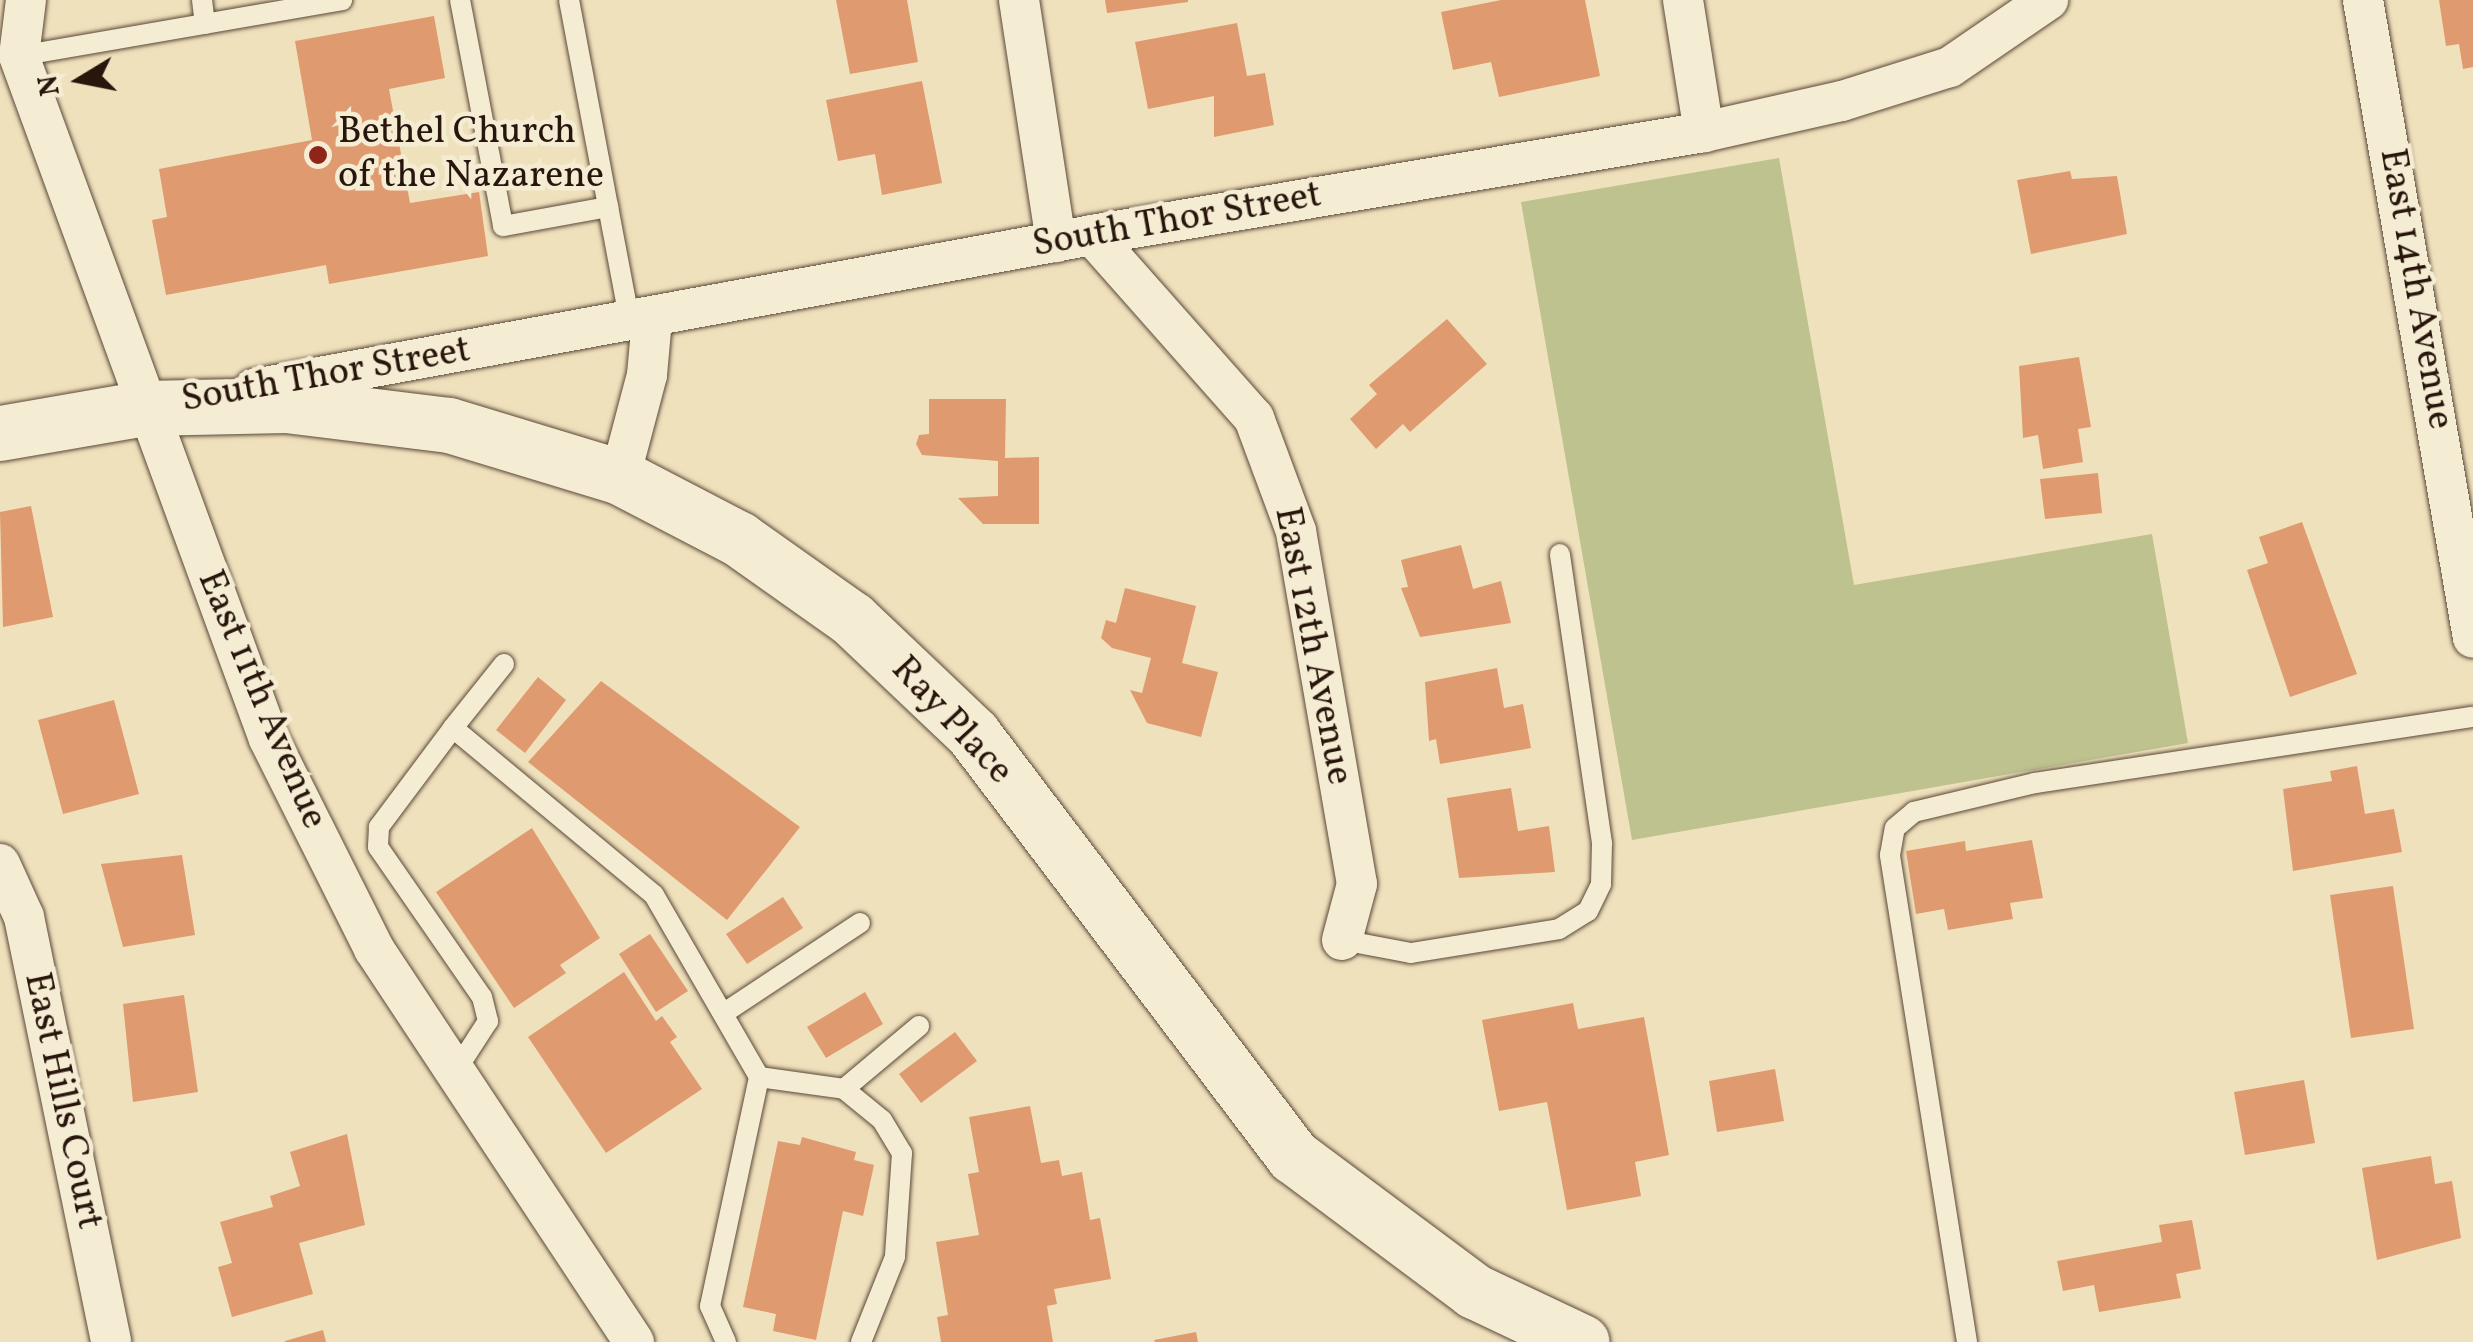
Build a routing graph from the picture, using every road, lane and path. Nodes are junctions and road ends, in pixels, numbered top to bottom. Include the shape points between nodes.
1 (26, 0) edge
2 (202, 0) edge
3 (342, 0) edge
4 (460, 0) edge
5 (568, 0) edge
6 (1019, 0) edge
7 (1683, 0) edge
8 (2048, 0) edge
9 (2363, 0) edge
10 (205, 24) junction
11 (9, 58) edge
12 (1704, 132) junction
13 (608, 207) junction
14 (1074, 238) junction
15 (641, 321) junction
16 (144, 408) junction
17 (0, 433) edge
18 (620, 476) junction
19 (1560, 554) dead end
20 (2473, 638) edge
21 (504, 664) dead end
22 (2473, 717) edge
23 (453, 728) junction
24 (0, 864) edge
25 (860, 922) dead end
26 (1342, 940) joint
27 (724, 1013) junction
28 (918, 1026) dead end
29 (455, 1072) junction
30 (759, 1077) junction
31 (844, 1089) junction
32 (1519, 1326) edge
33 (112, 1342) edge
34 (634, 1342) edge
35 (726, 1342) edge
36 (861, 1342) edge
37 (1582, 1342) edge
38 (1968, 1342) edge

1 - 11 street, East 11th Avenue
2 - 10 lane
3 - 10 lane
4 - 13 lane via 503,226
5 - 13 lane
6 - 14 street
7 - 12 street
8 - 12 street, South Thor Street via 1950,67 1842,101
9 - 20 street, East 14th Avenue
10 - 11 lane
11 - 16 street, East 11th Avenue
12 - 14 street, South Thor Street
13 - 15 lane
14 - 15 street, South Thor Street
14 - 26 street, East 12th Avenue via 1254,418 1296,531 1357,884
15 - 16 street, South Thor Street
15 - 18 street via 647,374
16 - 17 main road, South Thor Street
16 - 18 main road, Ray Place via 286,405 449,425
16 - 29 street, East 11th Avenue via 269,739 374,949
18 - 32 main road, Ray Place via 739,539 852,619 973,734 1293,1156
19 - 26 lane via 1602,844 1601,884 1588,911 1559,929 1410,954
21 - 23 lane
22 - 38 lane via 2035,784 1914,812 1895,828 1890,854
23 - 27 lane via 654,894
23 - 29 lane via 379,828 386,868 482,998 488,1021
24 - 33 street, East Hills Court via 24,916
25 - 27 lane
27 - 30 lane
28 - 31 lane
29 - 34 street, East 11th Avenue
30 - 31 lane
30 - 35 lane via 710,1306
31 - 36 lane via 882,1120 902,1153 895,1256
32 - 37 main road, Ray Place

